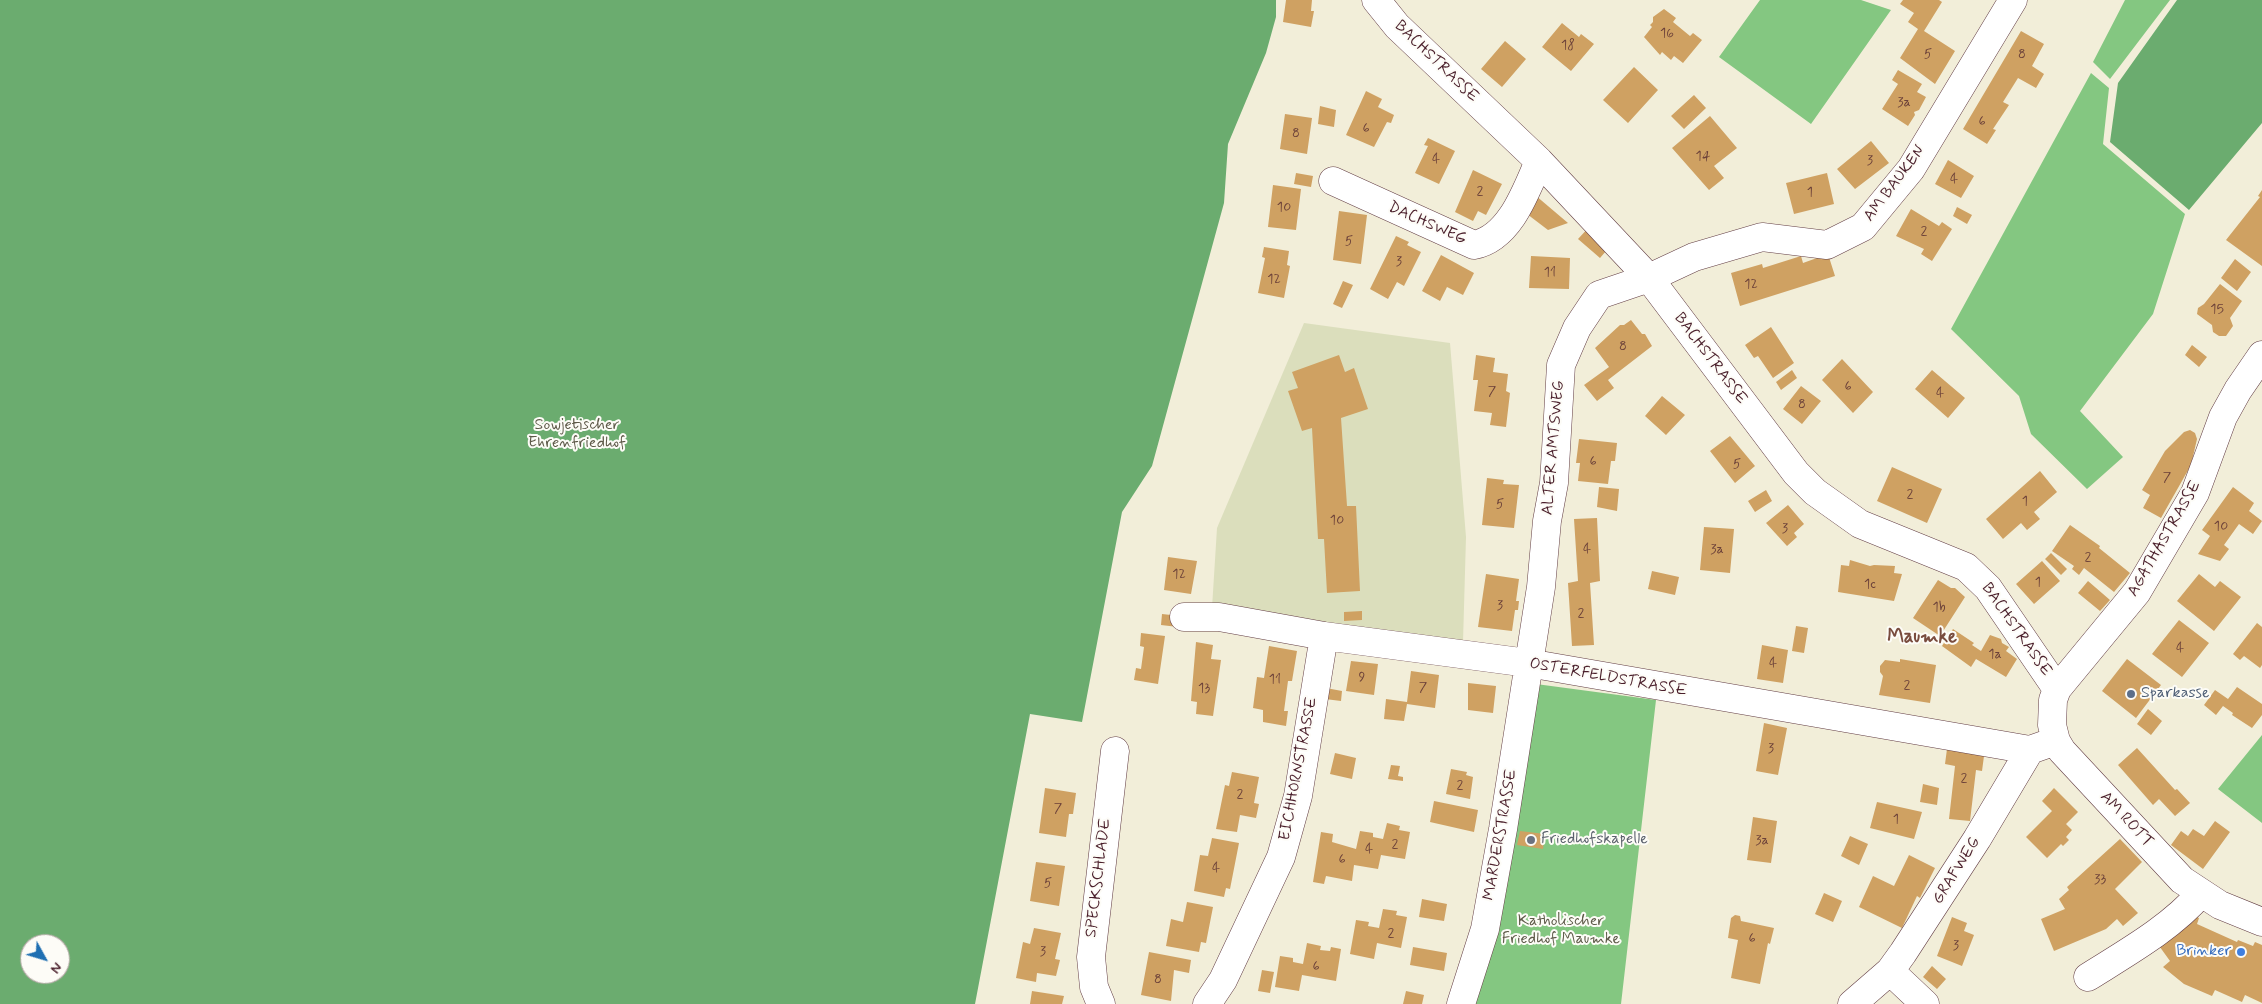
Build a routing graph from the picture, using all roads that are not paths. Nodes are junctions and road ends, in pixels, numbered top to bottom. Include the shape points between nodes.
1 (1376, 0) edge
2 (2013, 0) edge
3 (1539, 161) junction
4 (1333, 181) dead end
5 (1649, 278) junction
6 (2262, 355) edge
7 (1184, 617) dead end
8 (1324, 636) junction
9 (1528, 663) junction
10 (2057, 689) junction
11 (2043, 745) junction
12 (1115, 751) dead end
13 (2201, 892) junction
14 (2262, 922) edge
15 (1890, 971) junction
16 (2088, 977) dead end
17 (1101, 1004) edge
18 (1207, 1004) edge
19 (1461, 1004) edge
20 (1852, 1004) edge
21 (1925, 1004) edge

1 - 3 street, BACHSTRASSE via 1397,26
2 - 5 street, AM BAUKEN via 1911,169 1863,227 1827,245 1762,238 1694,257
3 - 4 street, DACHSWEG via 1517,211 1488,242 1474,245
3 - 5 street, BACHSTRASSE
5 - 9 street, ALTER AMTSWEG via 1599,295 1577,328 1560,365 1554,483
5 - 10 street, BACHSTRASSE via 1796,472 1815,492 1860,524 1966,567 1988,588
6 - 10 street, AGATHASTRASSE via 2223,417 2195,493 2137,592
7 - 8 street, OSTERFELDSTRASSE via 1219,617
8 - 9 street, OSTERFELDSTRASSE
8 - 18 street, EICHHORNSTRASSE via 1298,796 1281,858 1232,962
9 - 11 street, OSTERFELDSTRASSE
9 - 19 street, MARDERSTRASSE via 1485,929
10 - 11 street, AGATHASTRASSE
11 - 13 street, AM ROTT via 2062,751 2182,880
11 - 15 street, GRAFWEG
12 - 17 street, SPECKSCHLADE via 1091,957 1094,987
13 - 14 street, AM ROTT via 2220,905
13 - 16 street via 2190,905 2155,932
15 - 20 street, GRAFWEG
15 - 21 street

